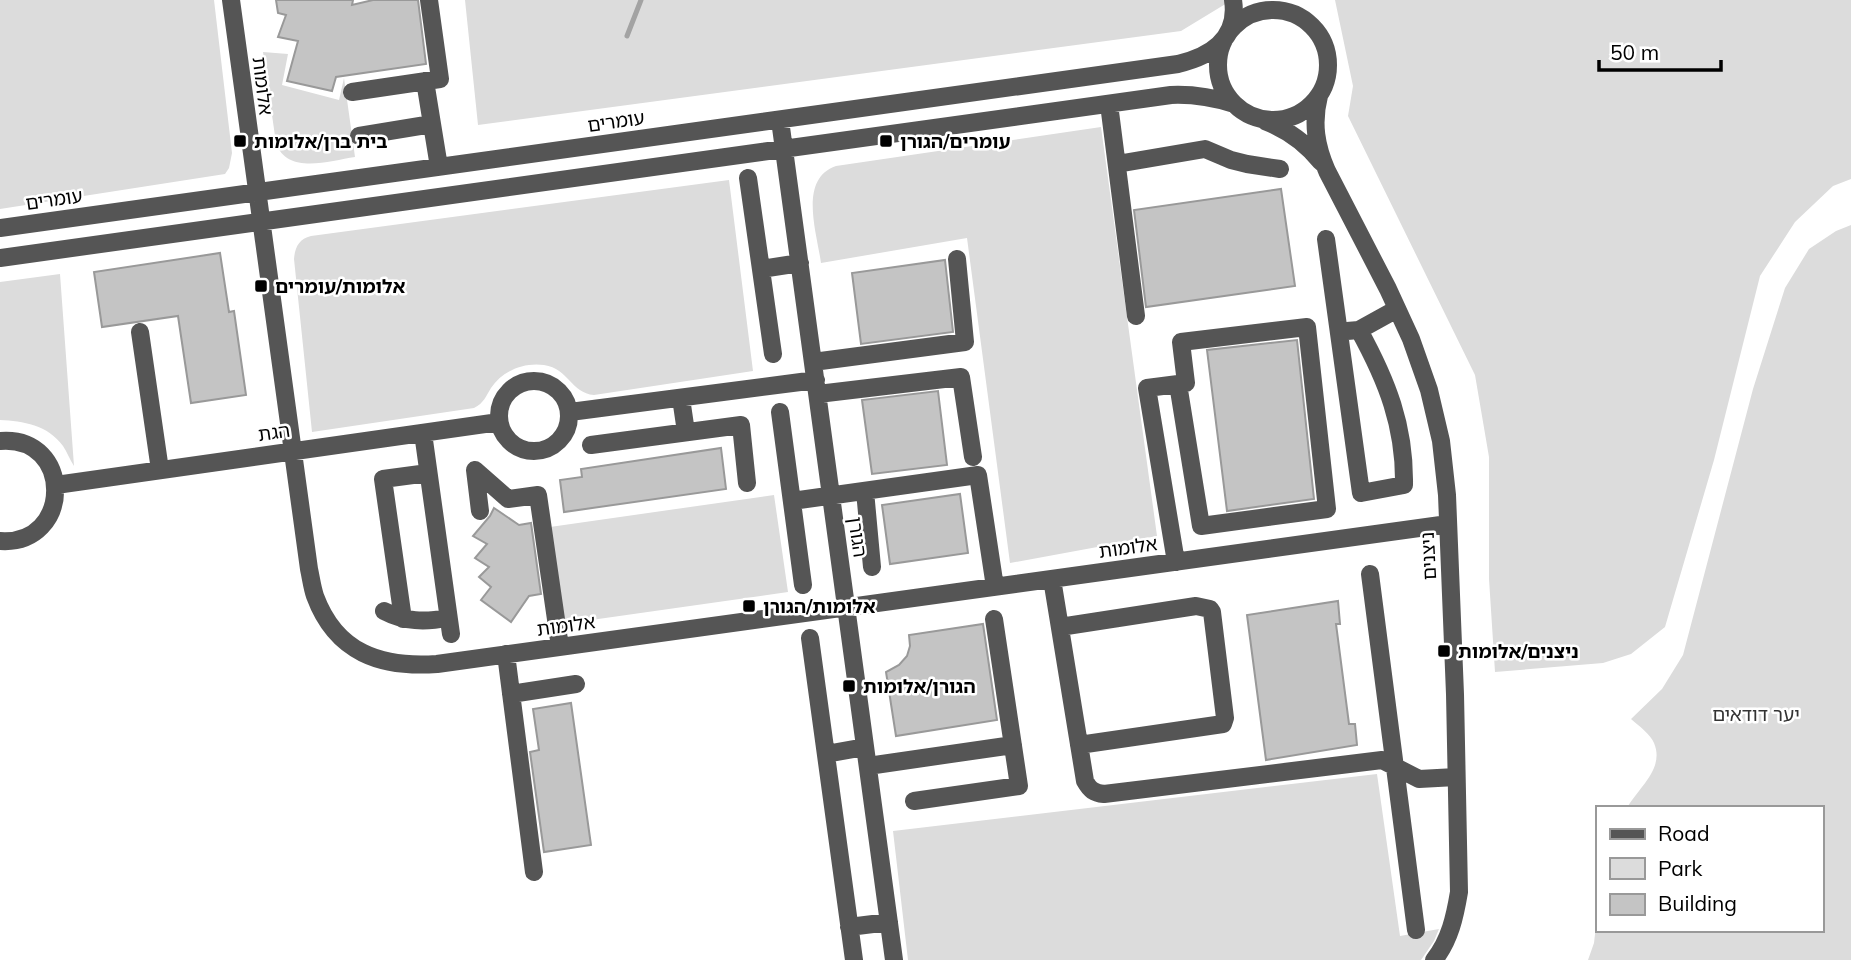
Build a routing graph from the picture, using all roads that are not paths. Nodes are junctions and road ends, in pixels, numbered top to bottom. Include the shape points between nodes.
1 (231, 0) edge
2 (429, 0) edge
3 (1233, 0) edge
4 (1253, 0) edge
5 (1285, 12) junction
6 (1228, 35) junction
7 (425, 81) junction
8 (352, 92) dead end
9 (1319, 96) junction
10 (1109, 104) junction
11 (1234, 104) junction
12 (1262, 119) junction
13 (780, 120) junction
14 (432, 124) junction
15 (359, 136) dead end
16 (784, 149) junction
17 (1117, 164) junction
18 (439, 167) junction
19 (1280, 169) dead end
20 (1327, 171) junction
21 (748, 178) dead end
22 (256, 192) junction
23 (260, 222) junction
24 (0, 228) edge
25 (1326, 239) dead end
26 (0, 258) edge
27 (957, 260) dead end
28 (800, 263) junction
29 (761, 269) junction
30 (1397, 309) junction
31 (1136, 316) dead end
32 (1359, 330) junction
33 (140, 332) dead end
34 (1339, 332) junction
35 (773, 354) dead end
36 (816, 379) junction
37 (1178, 384) junction
38 (681, 398) junction
39 (570, 412) junction
40 (780, 412) dead end
41 (499, 422) junction
42 (686, 432) junction
43 (423, 433) junction
44 (0, 441) edge
45 (591, 445) dead end
46 (293, 451) junction
47 (972, 457) dead end
48 (160, 470) junction
49 (428, 473) junction
50 (1192, 474) junction
51 (1162, 479) junction
52 (747, 483) dead end
53 (56, 485) junction
54 (865, 491) junction
55 (831, 495) junction
56 (792, 501) junction
57 (480, 511) dead end
58 (1448, 524) junction
59 (0, 541) edge
60 (1176, 562) junction
61 (872, 567) dead end
62 (1370, 575) dead end
63 (1052, 579) junction
64 (803, 585) dead end
65 (995, 587) junction
66 (846, 607) junction
67 (384, 611) dead end
68 (403, 619) junction
69 (994, 619) dead end
70 (1060, 627) junction
71 (810, 638) dead end
72 (560, 647) junction
73 (506, 654) junction
74 (576, 684) dead end
75 (511, 694) junction
76 (1013, 745) junction
77 (1079, 745) junction
78 (865, 747) junction
79 (826, 754) junction
80 (868, 766) junction
81 (1395, 767) junction
82 (1456, 776) junction
83 (914, 801) dead end
84 (534, 872) dead end
85 (889, 922) junction
86 (849, 927) junction
87 (1416, 930) dead end
88 (854, 960) edge
89 (894, 960) edge
90 (1434, 960) edge

1 - 22 street, אלומות
2 - 7 street via 440,79
3 - 6 street via 1234,21
4 - 5 street
5 - 6 street via 1254,14
5 - 9 street via 1313,27 1325,45 1329,66
6 - 11 street via 1220,54 1219,75
6 - 13 street, עומרים via 1203,55 1178,64
7 - 8 street
7 - 14 street
9 - 12 street via 1293,117
9 - 20 street, ניצנים via 1315,128
10 - 11 street via 1192,94
10 - 16 street
10 - 17 street
11 - 12 street
12 - 20 street, ניצנים via 1302,142
13 - 16 street, הגורן
13 - 18 street, עומרים
14 - 15 street
14 - 18 street
16 - 23 street
16 - 28 street, הגורן
17 - 19 street via 1205,149 1247,164
17 - 31 street
18 - 22 street, עומרים
20 - 30 street, ניצנים
21 - 29 street
22 - 23 street, אלומות
22 - 24 street, עומרים
23 - 26 street
23 - 46 street, אלומות
25 - 34 street
27 - 36 street via 965,341
28 - 29 street
28 - 36 street, הגורן
29 - 35 street
30 - 32 street
30 - 58 street, ניצנים via 1421,364 1436,415
32 - 34 street
32 - 34 street via 1394,407 1404,466 1404,485 1362,493
33 - 48 street
36 - 38 street
36 - 47 street via 961,377
36 - 55 street, הגורן
37 - 50 street
37 - 50 street via 1186,383 1181,342 1307,327 1327,509 1200,526
37 - 51 street via 1147,387
38 - 39 street
38 - 42 street
39 - 41 street via 564,436 541,451 514,445
39 - 41 street via 554,387 528,381 505,396
40 - 56 street
41 - 43 street, הגת
42 - 45 street
42 - 52 street via 741,425
43 - 46 street, הגת
43 - 49 street
44 - 53 street via 34,449 48,463
46 - 48 street, הגת
46 - 73 street, אלומות via 315,595 338,634 354,648 393,663 437,664
48 - 53 street, הגת
49 - 68 street via 383,479
49 - 68 street via 449,626
50 - 51 street
51 - 60 street
53 - 59 street via 52,510 41,527 24,538
54 - 55 street
54 - 61 street
54 - 65 street via 978,475
55 - 56 street
55 - 66 street, הגורן
56 - 64 street
57 - 72 street via 475,470 508,499 538,495
58 - 60 street, אלומות
58 - 82 street, ניצנים
60 - 63 street, אלומות
62 - 81 street
63 - 65 street, אלומות
63 - 70 street
65 - 66 street, אלומות
66 - 72 street, אלומות
66 - 78 street, הגורן
67 - 68 street
69 - 76 street
70 - 77 street
70 - 77 street via 1196,606 1212,612 1226,718 1223,724
71 - 79 street
72 - 73 street, אלומות
73 - 75 street
74 - 75 street
75 - 84 street
76 - 80 street
76 - 83 street via 1019,786
77 - 81 street via 1089,789 1104,794 1382,760
78 - 79 street
78 - 80 street, הגורן
79 - 86 street
80 - 85 street, הגורן
81 - 82 street via 1419,779
81 - 87 street
82 - 90 street, ניצנים via 1459,892 1448,937
85 - 86 street
85 - 89 street, הגורן
86 - 88 street

